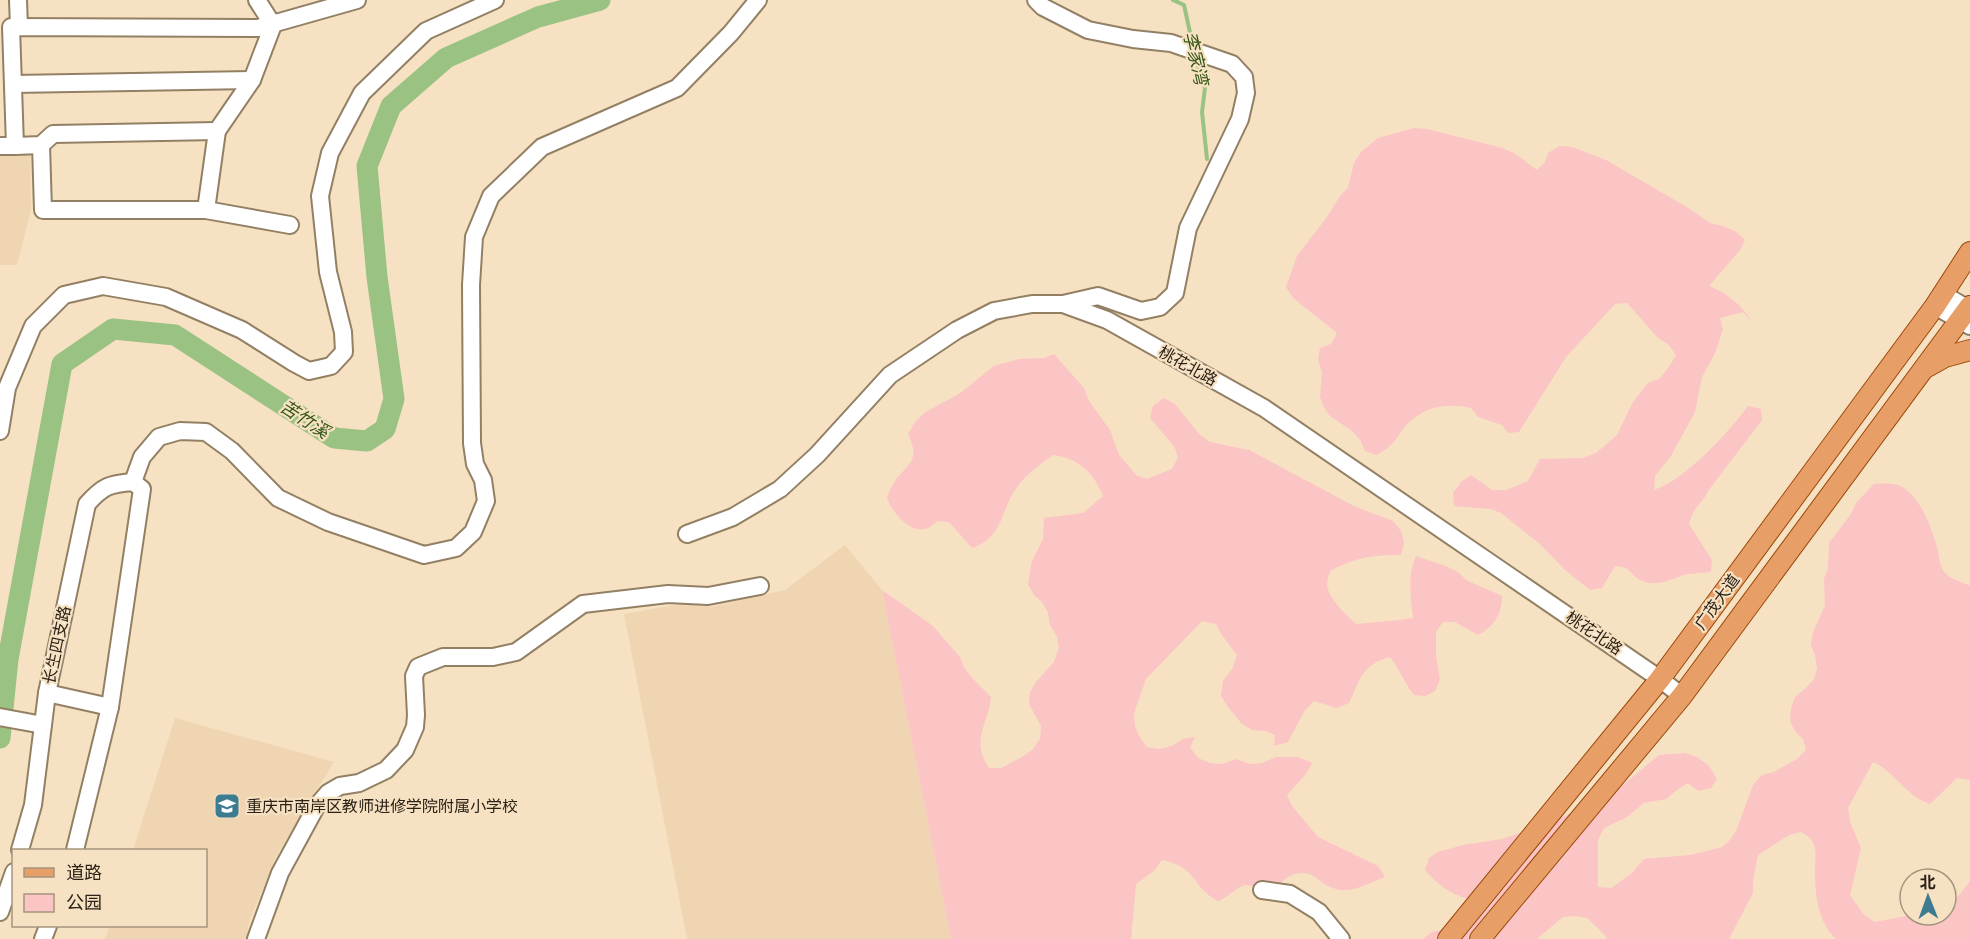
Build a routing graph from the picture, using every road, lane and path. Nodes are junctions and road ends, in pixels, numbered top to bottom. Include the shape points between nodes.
1 (18, 0) edge
2 (257, 0) edge
3 (357, 0) edge
4 (495, 0) edge
5 (758, 0) edge
6 (1036, 0) edge
7 (273, 25) junction
8 (19, 27) junction
9 (252, 80) junction
10 (13, 84) junction
11 (217, 131) junction
12 (8, 146) edge
13 (41, 146) junction
14 (206, 210) junction
15 (290, 225) dead end
16 (1970, 252) edge
17 (1939, 300) junction
18 (1063, 304) junction
19 (1968, 314) edge
20 (1970, 350) edge
21 (1925, 368) junction
22 (0, 431) edge
23 (138, 485) junction
24 (687, 534) dead end
25 (760, 586) dead end
26 (1660, 679) junction
27 (47, 693) junction
28 (1682, 696) junction
29 (110, 707) junction
30 (0, 717) edge
31 (36, 724) junction
32 (20, 849) edge
33 (75, 849) edge
34 (12, 878) edge
35 (1262, 890) dead end
36 (0, 912) edge
37 (256, 939) edge
38 (1341, 939) edge
39 (1448, 939) edge
40 (1480, 939) edge

1 - 8 street
2 - 7 street
3 - 7 street
4 - 22 street via 426,31 362,93 330,153 320,196 328,272 344,352 331,366 309,371 242,330 166,297 103,286 64,295 33,326 7,388
5 - 23 street via 677,88 542,147 491,195 474,237 471,285 472,443 486,501 473,532 456,548 424,555 328,522 278,498 232,451 206,432 180,431 159,436 142,457
6 - 18 street via 1088,30 1171,43 1232,64 1244,77 1240,119 1188,228 1175,293 1160,307 1141,311 1098,296
7 - 8 street
7 - 9 street
8 - 10 street via 11,27
9 - 10 street
9 - 11 street
10 - 12 street
11 - 13 street via 53,134
11 - 14 street
12 - 13 street
13 - 14 street via 43,210
14 - 15 street
16 - 17 main road, 广茂大道
17 - 19 street
17 - 26 main road, 广茂大道
18 - 24 street, 桃花北路 via 1032,304 994,311 957,330 890,375 817,455 780,489 733,517
18 - 26 street, 桃花北路 via 1107,320 1263,408
19 - 21 main road, 广茂大道
20 - 21 main road
21 - 28 main road, 广茂大道
23 - 27 street, 长生四支路 via 112,483 87,504
23 - 29 street
25 - 37 street via 708,596 668,594 583,604 516,652 493,657 443,657 418,667 413,687 415,727 405,750 386,770 359,783 340,786 316,807 280,873
26 - 28 street, 桃花北路
26 - 39 main road, 广茂大道
27 - 29 street
27 - 31 street, 长生四支路
28 - 40 main road, 广茂大道
29 - 33 street
30 - 31 street
31 - 32 street, 长生四支路 via 33,804
34 - 36 street
35 - 38 street via 1290,894 1319,912

